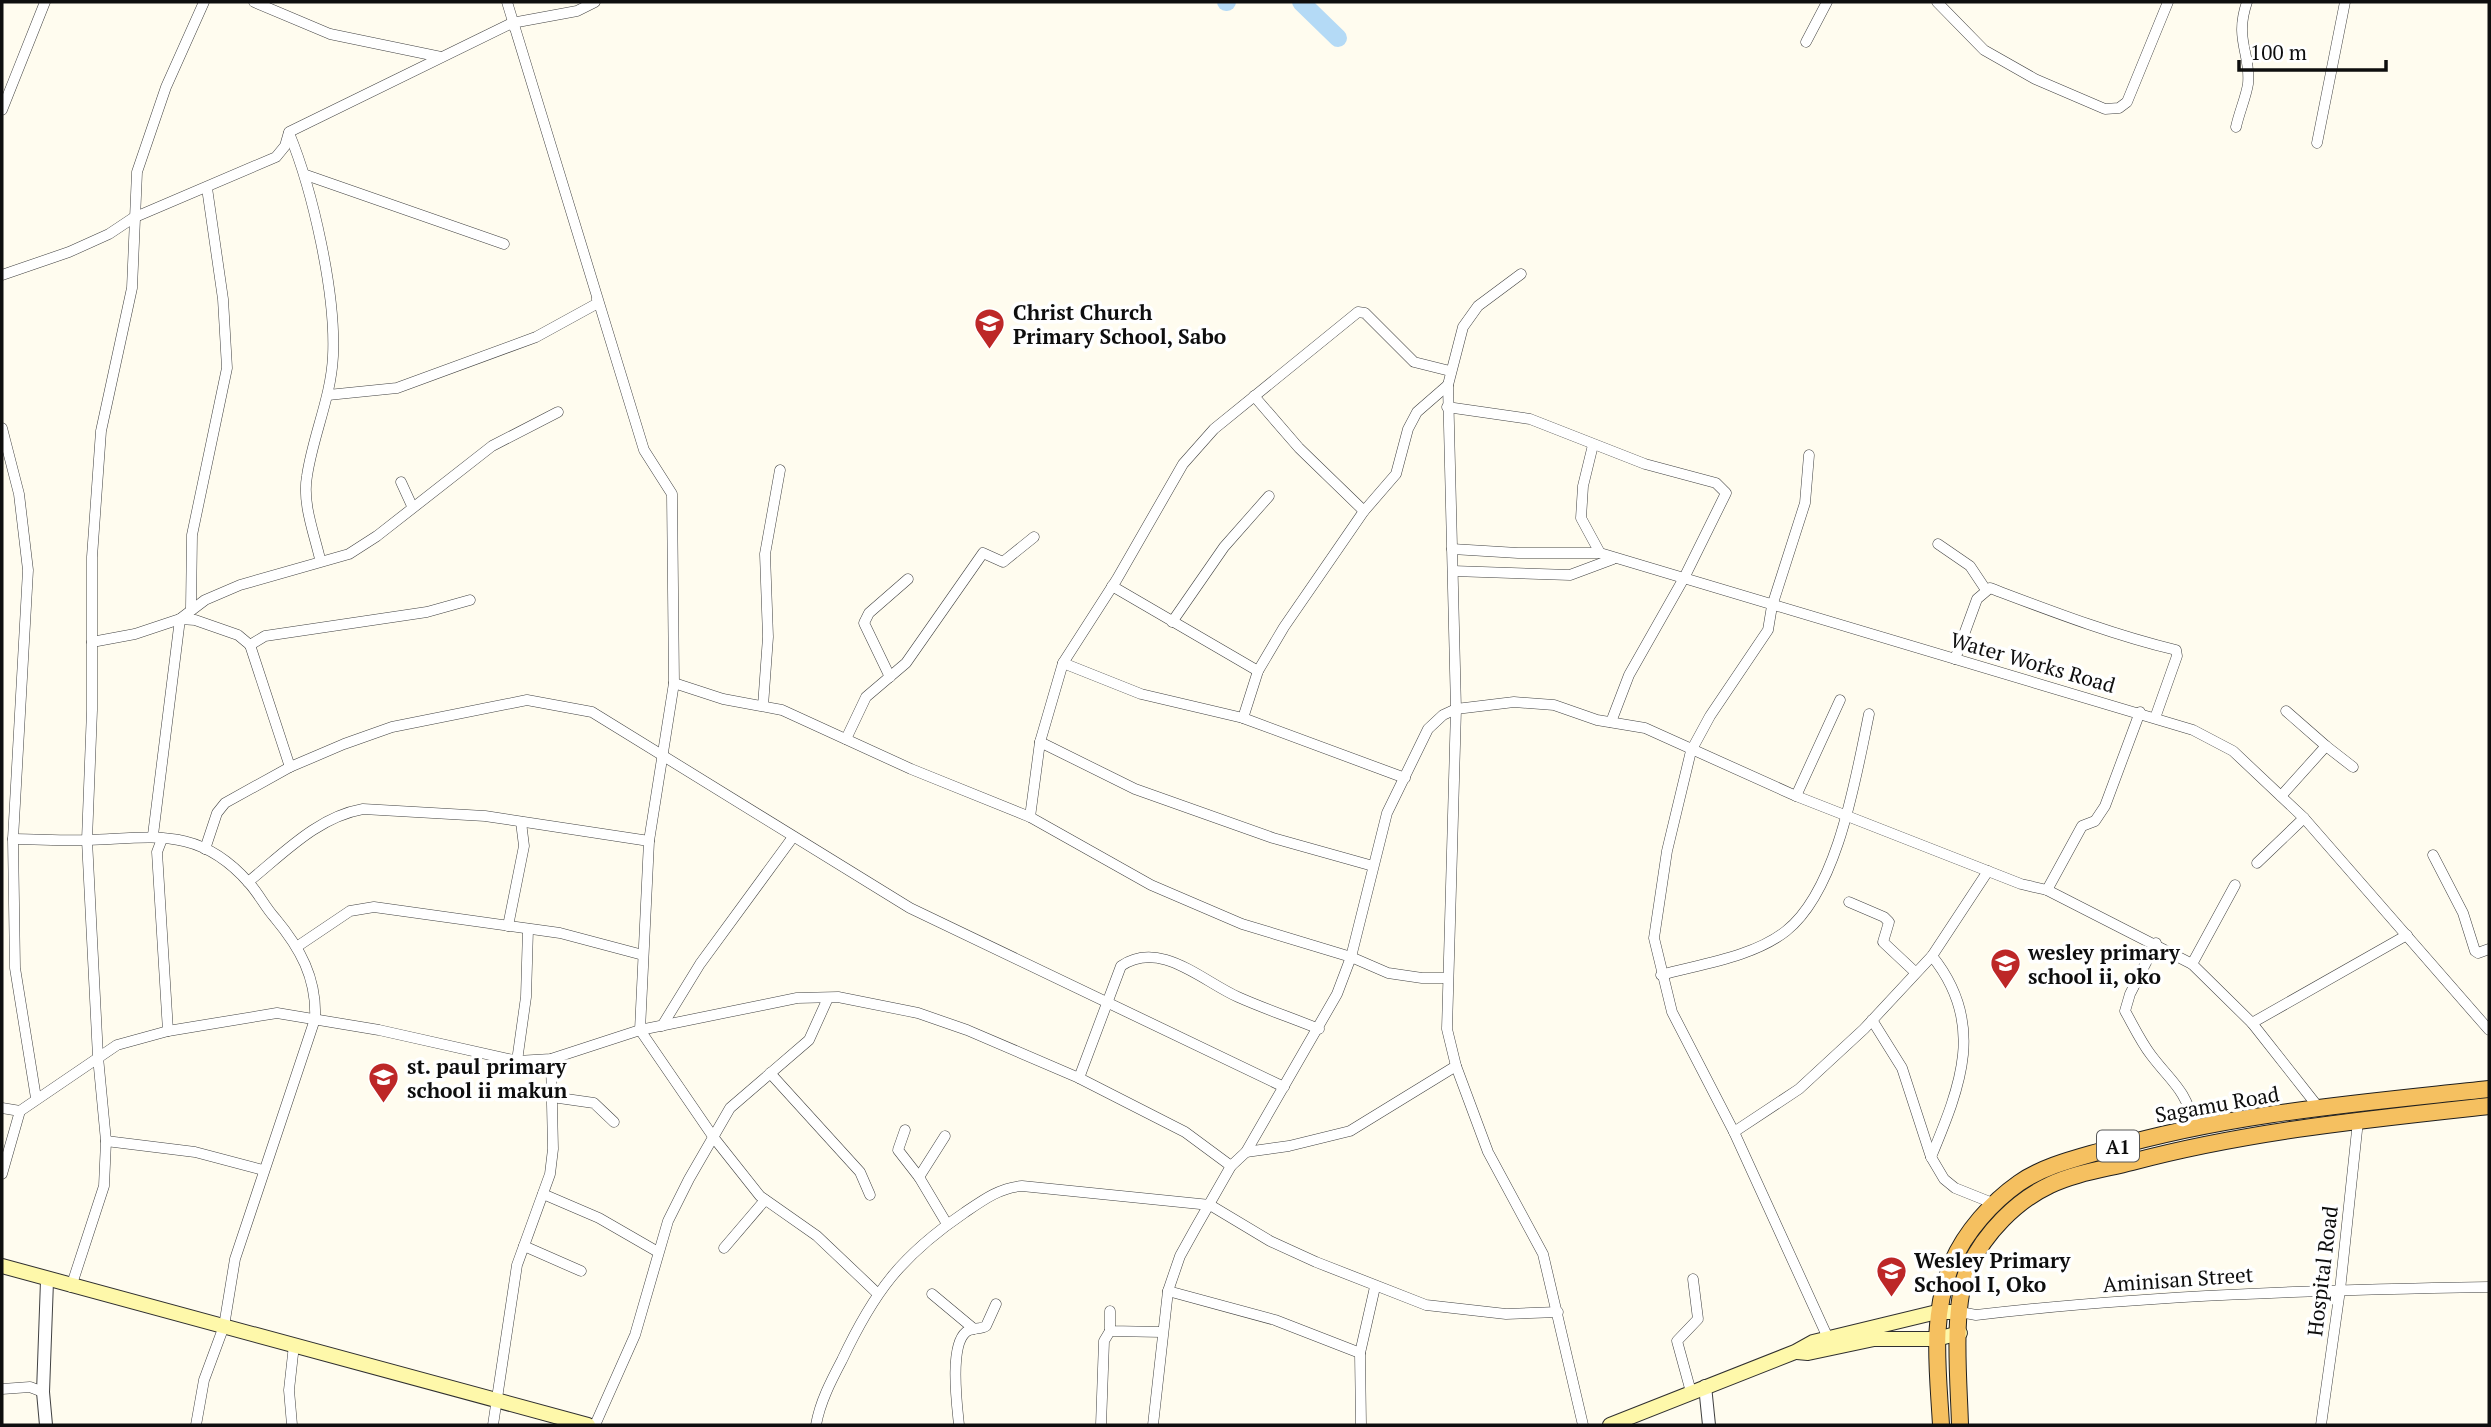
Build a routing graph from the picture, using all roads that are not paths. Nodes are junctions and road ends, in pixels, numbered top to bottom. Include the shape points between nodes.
1 (46, 2) edge
2 (204, 2) edge
3 (254, 2) edge
4 (508, 2) edge
5 (595, 2) edge
6 (1827, 2) edge
7 (1937, 2) edge
8 (2168, 2) edge
9 (2247, 2) edge
10 (2344, 2) edge
11 (512, 23) junction
12 (1806, 42) dead end
13 (441, 58) junction
14 (2, 110) edge
15 (2236, 127) dead end
16 (289, 132) junction
17 (2317, 144) dead end
18 (306, 175) junction
19 (207, 188) junction
20 (133, 218) junction
21 (504, 244) dead end
22 (1521, 274) dead end
23 (2, 275) edge
24 (598, 303) junction
25 (1450, 371) junction
26 (1448, 385) junction
27 (328, 395) junction
28 (1254, 396) junction
29 (1447, 407) junction
30 (558, 412) dead end
31 (2, 428) edge
32 (1593, 444) junction
33 (1809, 455) dead end
34 (780, 470) dead end
35 (401, 482) dead end
36 (1269, 496) dead end
37 (412, 506) junction
38 (1364, 511) junction
39 (1034, 537) dead end
40 (1938, 544) dead end
41 (1452, 549) junction
42 (1600, 553) junction
43 (1617, 558) junction
44 (320, 559) junction
45 (1453, 571) junction
46 (1685, 578) junction
47 (908, 579) dead end
48 (1112, 586) junction
49 (1986, 590) junction
50 (470, 600) dead end
51 (1772, 606) junction
52 (191, 608) junction
53 (180, 619) junction
54 (1172, 622) junction
55 (92, 642) junction
56 (250, 645) junction
57 (1955, 659) junction
58 (1063, 663) junction
59 (1258, 671) junction
60 (890, 677) junction
61 (674, 683) junction
62 (1840, 701) dead end
63 (763, 706) junction
64 (1457, 709) junction
65 (2286, 711) dead end
66 (2140, 712) junction
67 (1869, 714) dead end
68 (1243, 718) junction
69 (2155, 718) junction
70 (1611, 722) junction
71 (846, 739) junction
72 (1040, 742) junction
73 (2326, 746) junction
74 (1691, 751) junction
75 (660, 754) junction
76 (290, 767) junction
77 (2353, 768) dead end
78 (1405, 778) junction
79 (1796, 796) junction
80 (2281, 796) junction
81 (1845, 815) junction
82 (1030, 817) junction
83 (2304, 818) junction
84 (521, 822) junction
85 (158, 837) junction
86 (793, 837) junction
87 (13, 839) junction
88 (87, 841) junction
89 (649, 841) junction
90 (205, 849) junction
91 (2433, 855) dead end
92 (2257, 863) dead end
93 (1373, 866) junction
94 (1988, 871) junction
95 (248, 882) junction
96 (2235, 885) dead end
97 (2047, 890) junction
98 (1849, 902) dead end
99 (508, 926) junction
100 (528, 929) junction
101 (2407, 935) junction
102 (2156, 943) junction
103 (298, 946) junction
104 (2489, 949) edge
105 (643, 955) junction
106 (1932, 956) junction
107 (1351, 957) junction
108 (2192, 964) junction
109 (2, 965) edge
110 (15, 968) junction
111 (1915, 972) junction
112 (1661, 975) junction
113 (1447, 978) junction
114 (828, 998) junction
115 (1107, 1000) junction
116 (315, 1019) junction
117 (1872, 1020) junction
118 (2252, 1023) junction
119 (662, 1026) junction
120 (1319, 1029) junction
121 (639, 1030) junction
122 (2489, 1030) edge
123 (168, 1031) junction
124 (98, 1057) junction
125 (551, 1059) junction
126 (517, 1061) junction
127 (1456, 1066) junction
128 (770, 1073) junction
129 (1079, 1078) junction
130 (1284, 1087) junction
131 (2489, 1089) edge
132 (552, 1097) junction
133 (36, 1098) junction
134 (2489, 1106) edge
135 (2, 1108) edge
136 (2319, 1108) junction
137 (20, 1111) junction
138 (2358, 1121) junction
139 (614, 1122) dead end
140 (2195, 1126) junction
141 (905, 1130) dead end
142 (1734, 1132) junction
143 (945, 1136) dead end
144 (714, 1138) junction
145 (106, 1141) junction
146 (1246, 1152) junction
147 (1931, 1157) junction
148 (1231, 1166) junction
149 (263, 1170) junction
150 (2, 1174) edge
151 (919, 1177) junction
152 (543, 1194) junction
153 (870, 1195) dead end
154 (765, 1199) junction
155 (1995, 1204) junction
156 (1210, 1205) junction
157 (947, 1224) junction
158 (524, 1245) junction
159 (724, 1248) dead end
160 (658, 1252) junction
161 (2, 1266) edge
162 (581, 1271) dead end
163 (1693, 1279) dead end
164 (47, 1281) junction
165 (71, 1287) junction
166 (1375, 1287) junction
167 (2489, 1287) edge
168 (2340, 1290) junction
169 (1168, 1291) junction
170 (877, 1293) junction
171 (932, 1294) dead end
172 (996, 1304) dead end
173 (1110, 1311) dead end
174 (1558, 1312) junction
175 (1937, 1312) junction
176 (1968, 1314) junction
177 (224, 1326) junction
178 (974, 1329) junction
179 (1110, 1331) junction
180 (1162, 1332) junction
181 (1959, 1333) junction
182 (1828, 1338) junction
183 (1936, 1339) junction
184 (294, 1345) junction
185 (1795, 1352) junction
186 (1360, 1353) junction
187 (1698, 1389) junction
188 (2, 1390) edge
189 (43, 1392) junction
190 (498, 1403) junction
191 (550, 1421) edge
192 (46, 1425) edge
193 (196, 1425) edge
194 (292, 1425) edge
195 (493, 1425) edge
196 (588, 1425) edge
197 (595, 1425) edge
198 (816, 1425) edge
199 (959, 1425) edge
200 (1101, 1425) edge
201 (1153, 1425) edge
202 (1361, 1425) edge
203 (1583, 1425) edge
204 (1610, 1425) edge
205 (1709, 1425) edge
206 (1941, 1425) edge
207 (1960, 1425) edge
208 (2321, 1425) edge

1 - 14 street
2 - 20 street via 166,87 137,172
3 - 13 street via 330,34
4 - 11 street
5 - 11 street via 577,11
6 - 12 street
7 - 8 street via 1984,51 2105,109 2127,102
9 - 15 street via 2240,37 2248,83
10 - 17 street
11 - 13 street
11 - 24 street
13 - 16 street
16 - 18 street
16 - 19 street via 276,157
18 - 21 street
18 - 27 street via 332,317
19 - 20 street
19 - 52 street via 223,299 227,368 192,535
20 - 23 street via 109,234
20 - 55 street via 132,288 101,431 92,557
22 - 25 street via 1478,306 1463,327
24 - 27 street via 536,337 397,388
24 - 61 street via 644,450 672,494
25 - 26 street
25 - 28 street via 1414,362 1365,313 1358,312
26 - 29 street
26 - 38 street via 1417,412 1396,474
27 - 44 street via 306,477 306,500
28 - 38 street via 1298,448
28 - 48 street via 1214,429 1183,464
29 - 32 street via 1530,419
29 - 41 street
30 - 37 street via 492,446
31 - 87 street via 19,494 28,570
32 - 42 street via 1581,518
32 - 46 street via 1724,488 1726,498
33 - 51 street via 1805,503
34 - 63 street via 765,554 768,637
35 - 37 street
36 - 54 street via 1224,547
37 - 44 street via 349,554
38 - 59 street
39 - 60 street via 1003,562 983,553 906,663
40 - 49 street via 1970,566
41 - 42 street, Water Works Road
41 - 45 street
42 - 43 street, Water Works Road
43 - 45 street via 1570,575
43 - 46 street, Water Works Road
44 - 52 street via 240,585
45 - 64 street
46 - 51 street, Water Works Road
46 - 70 street via 1629,675
47 - 60 street via 869,613 864,623
48 - 54 street
48 - 58 street
49 - 57 street via 1977,599
49 - 69 street via 2126,638 2176,650
50 - 56 street via 427,612 265,636
51 - 57 street, Water Works Road
51 - 74 street via 1768,630
52 - 53 street
53 - 55 street
53 - 56 street via 238,635
53 - 85 street
54 - 59 street
55 - 88 street
56 - 76 street
57 - 66 street, Water Works Road
58 - 68 street via 1141,694
58 - 72 street
59 - 68 street
60 - 71 street via 866,697
61 - 63 street
61 - 75 street
62 - 79 street
63 - 71 street
64 - 70 street via 1554,705
64 - 78 street via 1428,729
64 - 113 street
65 - 73 street
66 - 69 street, Water Works Road
66 - 97 street via 2105,806 2095,821 2082,826
67 - 81 street
68 - 78 street
69 - 80 street, Water Works Road via 2193,730 2232,751
70 - 74 street via 1645,728
71 - 82 street
72 - 82 street
72 - 93 street via 1135,789 1273,838
73 - 77 street
73 - 80 street
74 - 79 street
74 - 112 street via 1667,851 1654,938
75 - 76 street via 592,712 527,700 391,727
75 - 86 street
75 - 89 street
76 - 90 street via 225,803
78 - 93 street via 1387,813
79 - 81 street
80 - 83 street, Water Works Road
81 - 94 street
81 - 112 street via 1830,867 1802,916 1785,932 1745,951
82 - 107 street via 1151,885 1242,924
83 - 92 street
83 - 101 street, Water Works Road
84 - 89 street
84 - 95 street via 391,810 345,812 314,829
84 - 99 street via 524,846
85 - 88 street
85 - 90 street via 181,838
85 - 123 street
86 - 115 street via 909,908
86 - 119 street via 700,964
87 - 88 street
87 - 110 street
88 - 124 street
89 - 105 street
90 - 95 street
91 - 104 street via 2463,913 2475,951
93 - 107 street
94 - 97 street
94 - 106 street
95 - 103 street
96 - 108 street
97 - 102 street
98 - 111 street via 1889,922 1883,942
99 - 100 street
99 - 103 street via 361,908
100 - 105 street
100 - 126 street via 526,997
101 - 118 street
101 - 122 street, Water Works Road
102 - 108 street
102 - 140 street via 2125,1011 2151,1056 2174,1079
103 - 116 street via 316,999
105 - 121 street
106 - 111 street
106 - 147 street via 1959,1000 1964,1056 1962,1075
107 - 113 street via 1388,973
107 - 120 street
108 - 118 street
109 - 110 street
110 - 133 street
111 - 117 street
112 - 142 street via 1672,1012
113 - 127 street via 1447,1029
114 - 119 street via 797,998
114 - 128 street via 809,1040
114 - 129 street via 918,1013
115 - 120 street via 1121,967 1135,957 1152,957 1183,966 1237,997
115 - 129 street
115 - 130 street
116 - 123 street via 277,1013
116 - 126 street
116 - 149 street
117 - 142 street via 1799,1088
117 - 147 street via 1902,1068
118 - 136 street
119 - 121 street
120 - 130 street
121 - 125 street
121 - 144 street
123 - 124 street via 117,1045
124 - 133 street
124 - 145 street
125 - 126 street
125 - 132 street
127 - 146 street via 1350,1131
127 - 174 street via 1488,1152 1543,1254
128 - 144 street via 730,1108
128 - 153 street via 860,1172
129 - 148 street via 1185,1132
130 - 146 street
131 - 136 highway, Sagamu Road / A1
132 - 139 street via 594,1104
132 - 152 street via 553,1149
133 - 137 street
134 - 138 highway, Sagamu Road / A1
135 - 137 street
136 - 140 highway, Sagamu Road / A1
137 - 150 street
138 - 168 street, Hospital Road
138 - 176 highway, Sagamu Road / A1 via 2168,1152 2050,1185 2007,1215 1985,1240 1964,1278
140 - 155 highway, Sagamu Road / A1 via 2043,1169
141 - 151 street via 898,1150
142 - 182 street
143 - 151 street
144 - 154 street
144 - 160 street via 668,1221
145 - 149 street via 220,1157
145 - 165 street via 104,1186
146 - 148 street
147 - 155 street via 1955,1188
148 - 156 street
149 - 177 street via 235,1259
151 - 157 street
152 - 158 street
152 - 160 street via 599,1218
154 - 159 street
154 - 170 street via 817,1236
155 - 175 highway, Sagamu Road / A1 via 1952,1262
156 - 157 street via 1022,1186 994,1193
156 - 166 street via 1270,1241
156 - 169 street via 1180,1256
157 - 170 street via 905,1259
158 - 162 street
158 - 190 street via 505,1334
160 - 197 street via 635,1335
161 - 164 main road
163 - 187 street via 1698,1319 1677,1341
164 - 165 main road
164 - 189 street
165 - 177 main road
166 - 174 street via 1437,1308 1506,1314
166 - 186 street
167 - 168 street, Aminisan Street
168 - 176 street, Aminisan Street via 2145,1299
168 - 208 street, Hospital Road
169 - 180 street
169 - 186 street via 1275,1320
170 - 198 street via 826,1392
171 - 178 street
172 - 178 street via 986,1325
173 - 179 street
174 - 203 street
175 - 176 main road
175 - 182 main road
175 - 183 highway, Sagamu Road / A1
176 - 181 highway, Sagamu Road / A1
177 - 184 main road
177 - 193 street via 204,1380
178 - 199 street via 960,1340 957,1352
179 - 180 street
179 - 200 street via 1104,1341
180 - 201 street
181 - 183 main road
181 - 207 highway, Sagamu Road / A1
182 - 185 main road
183 - 185 main road via 1896,1337
183 - 206 highway, Sagamu Road / A1
184 - 190 main road
184 - 194 street via 289,1390
185 - 187 main road
186 - 202 street
187 - 204 main road
187 - 205 street
188 - 189 street via 30,1387
189 - 192 street
190 - 191 main road
190 - 195 street
191 - 196 main road

